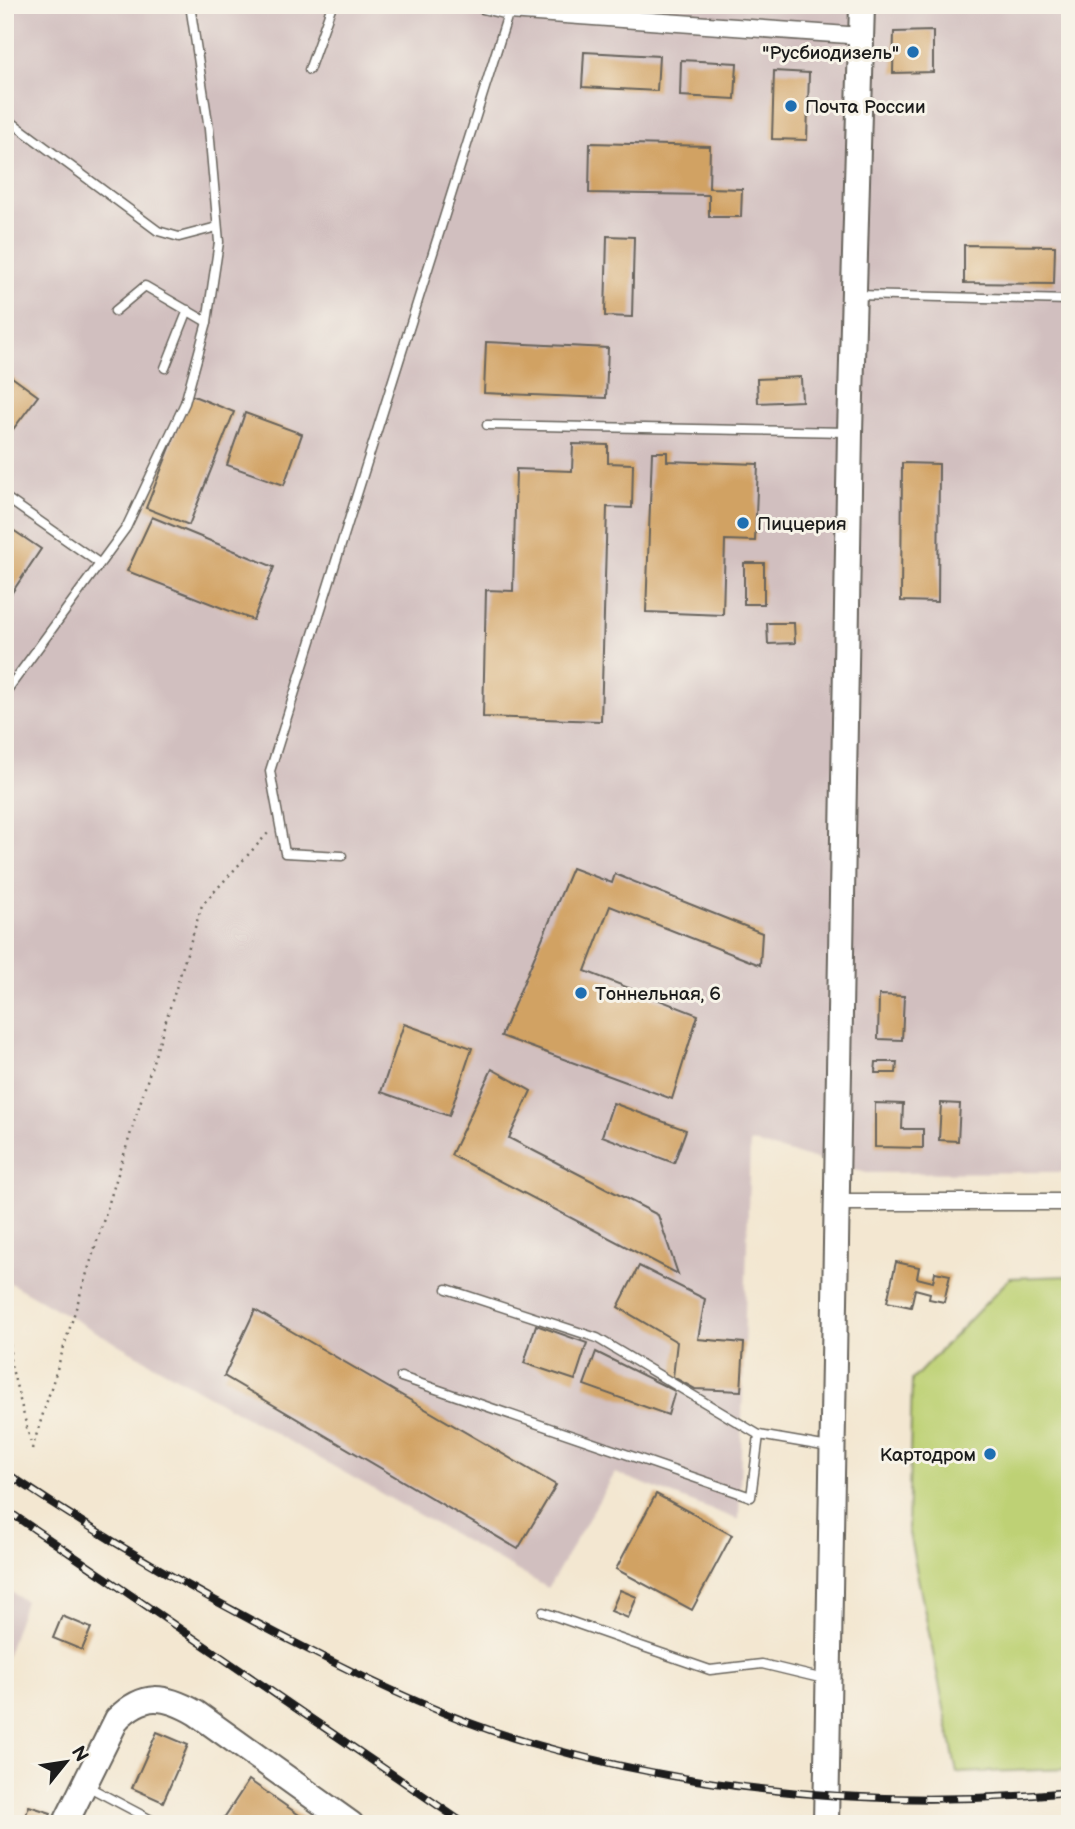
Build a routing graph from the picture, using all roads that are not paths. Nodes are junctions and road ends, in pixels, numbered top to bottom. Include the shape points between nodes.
1 (190, 5) edge
2 (332, 5) edge
3 (483, 5) edge
4 (862, 5) edge
5 (509, 11) junction
6 (862, 36) junction
7 (309, 70) dead end
8 (14, 124) dead end
9 (218, 227) junction
10 (856, 295) junction
11 (1070, 300) edge
12 (188, 310) junction
13 (115, 311) dead end
14 (207, 322) junction
15 (165, 368) dead end
16 (487, 425) dead end
17 (850, 432) junction
18 (5, 497) edge
19 (99, 563) junction
20 (5, 693) edge
21 (342, 856) dead end
22 (838, 1202) junction
23 (1070, 1202) edge
24 (447, 1289) dead end
25 (401, 1377) dead end
26 (760, 1435) junction
27 (832, 1447) junction
28 (543, 1612) dead end
29 (830, 1681) junction
30 (83, 1784) junction
31 (65, 1824) edge
32 (159, 1824) edge
33 (351, 1824) edge
34 (826, 1824) edge

1 - 9 lane
2 - 7 lane
3 - 5 street
4 - 6 main road
5 - 6 street
5 - 21 lane via 270,771 285,853
6 - 10 main road
8 - 9 lane via 158,231 179,237
9 - 14 lane
10 - 11 lane
10 - 17 main road
12 - 13 lane via 145,286
12 - 14 lane
12 - 15 lane
14 - 19 lane via 185,403 157,468 126,528
16 - 17 lane
17 - 22 main road
18 - 19 lane
19 - 20 lane
22 - 23 street
22 - 27 main road
24 - 26 lane via 597,1338
25 - 26 lane via 751,1497
26 - 27 lane
27 - 29 main road
28 - 29 lane via 710,1670 762,1664
29 - 34 main road
30 - 31 main road
30 - 32 lane
30 - 33 main road via 117,1719 129,1707 159,1698 176,1702

